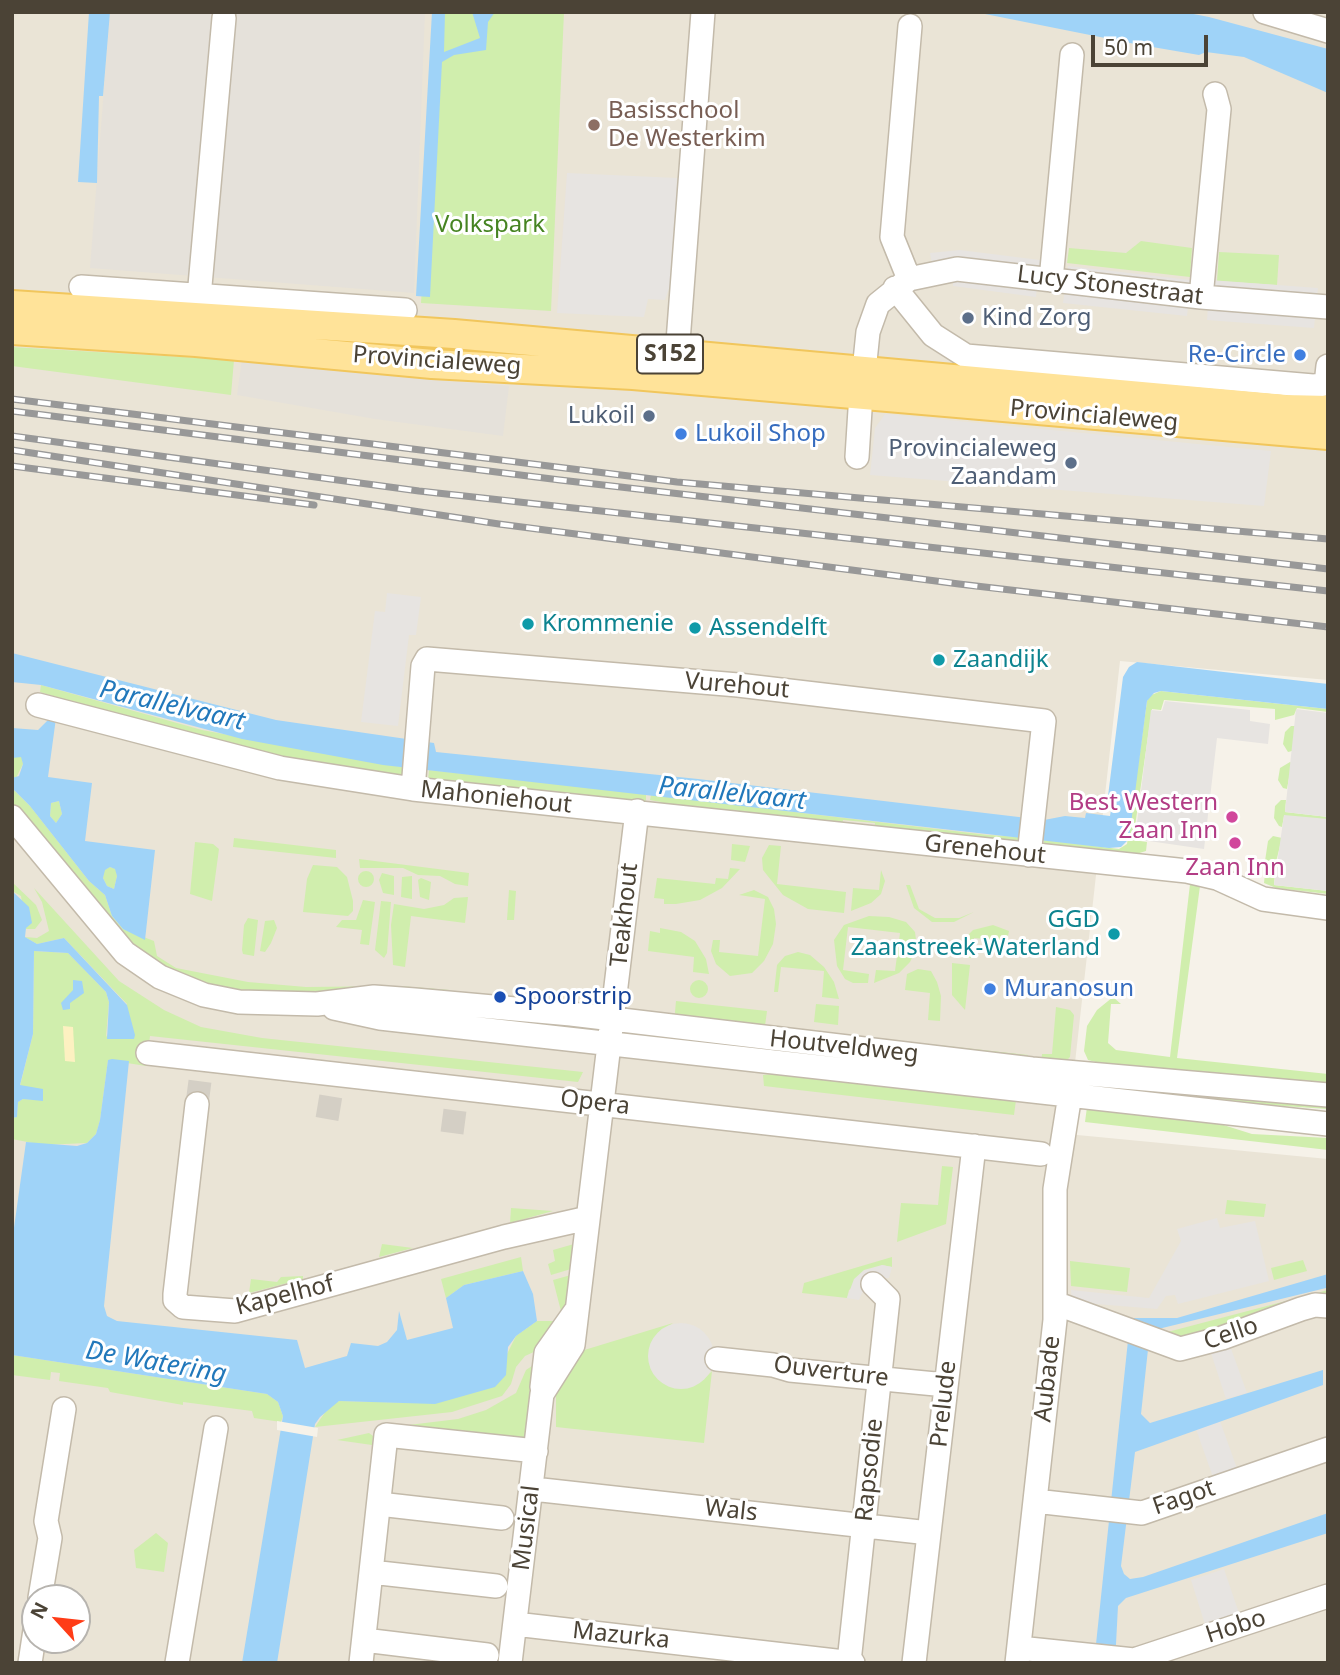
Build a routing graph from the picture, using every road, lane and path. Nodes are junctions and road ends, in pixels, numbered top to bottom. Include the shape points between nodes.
1 (703, 12) edge
2 (1265, 12) edge
3 (224, 18) dead end
4 (910, 26) dead end
5 (1328, 31) edge
6 (1072, 55) dead end
7 (1215, 94) dead end
8 (1051, 280) junction
9 (902, 284) junction
10 (81, 287) dead end
11 (1202, 297) junction
12 (12, 305) edge
13 (1328, 307) edge
14 (405, 310) joint
15 (198, 318) junction
16 (12, 330) edge
17 (454, 334) junction
18 (432, 363) junction
19 (676, 366) junction
20 (862, 383) junction
21 (1327, 387) edge
22 (1328, 435) edge
23 (857, 457) dead end
24 (38, 705) dead end
25 (413, 781) junction
26 (637, 811) junction
27 (12, 817) edge
28 (1030, 850) junction
29 (1328, 908) edge
30 (612, 1031) junction
31 (148, 1053) dead end
32 (1074, 1071) junction
33 (1328, 1095) edge
34 (1070, 1096) junction
35 (197, 1104) tunnel mouth
36 (603, 1105) junction
37 (1328, 1124) edge
38 (974, 1146) junction
39 (1041, 1154) dead end
40 (588, 1218) junction
41 (873, 1284) dead end
42 (1055, 1303) junction
43 (1328, 1306) edge
44 (717, 1359) dead end
45 (880, 1379) junction
46 (946, 1385) junction
47 (64, 1409) dead end
48 (216, 1427) dead end
49 (1328, 1448) edge
50 (536, 1451) junction
51 (533, 1489) junction
52 (1035, 1501) junction
53 (379, 1504) junction
54 (502, 1518) dead end
55 (864, 1526) junction
56 (929, 1533) junction
57 (371, 1573) junction
58 (42, 1584) edge
59 (496, 1586) dead end
60 (1328, 1596) edge
61 (515, 1624) junction
62 (363, 1652) edge
63 (487, 1655) dead end
64 (1018, 1655) edge
65 (851, 1662) edge
66 (177, 1663) edge
67 (510, 1663) edge
68 (914, 1663) edge

1 - 19 street
2 - 5 street
3 - 15 street
4 - 9 street, Provincialeweg via 892,237
6 - 8 street
7 - 11 street via 1219,109
8 - 9 street, Lucy Stonestraat via 957,269
8 - 11 street, Lucy Stonestraat
9 - 20 street via 878,304 870,325
9 - 21 street, Provincialeweg via 933,335 966,356
10 - 15 street, Provincialeweg
11 - 13 street, Lucy Stonestraat
12 - 15 main road, Provincialeweg / S152
14 - 15 street, Provincialeweg
14 - 17 main road
15 - 16 main road, Provincialeweg / S152
15 - 17 main road, Provincialeweg / S152
15 - 18 main road, Provincialeweg / S152
17 - 18 main road via 442,339
17 - 19 main road, Provincialeweg / S152
18 - 19 main road, Provincialeweg / S152
19 - 20 main road, Provincialeweg / S152
20 - 21 main road, Provincialeweg / S152 via 1285,409
20 - 22 main road, Provincialeweg / S152
20 - 23 street
24 - 25 street, Mahoniehout via 231,765 280,768 355,789
25 - 26 street, Mahoniehout
25 - 28 street, Vurehout via 427,659 738,685 1044,721
26 - 28 street, Grenehout
26 - 30 street, Teakhout
27 - 30 street, Houtveldweg via 125,953 160,977 204,995 240,1002 317,1004 374,997
28 - 29 street, Grenehout via 1187,871 1263,899
30 - 32 street, Houtveldweg
30 - 34 street, Houtveldweg
30 - 36 street, Musical
31 - 36 street, Opera via 201,1070
32 - 33 street, Houtveldweg
32 - 34 street
34 - 37 street, Houtveldweg
34 - 42 street, Aubade via 1055,1189
35 - 40 street, Kapelhof via 175,1294 183,1307 235,1311
36 - 38 street, Opera
36 - 40 street, Musical
38 - 39 street, Opera
38 - 46 street, Prelude
40 - 50 street, Musical via 573,1345 542,1394
41 - 45 street, Rapsodie via 888,1298
42 - 43 street, Cello via 1186,1349 1301,1309
42 - 52 street, Aubade
44 - 45 street, Ouverture
45 - 46 street, Ouverture
45 - 55 street, Rapsodie
46 - 56 street, Prelude
47 - 58 street via 46,1521 50,1538
48 - 66 street
49 - 52 street, Fagot via 1142,1513
50 - 51 street, Musical
50 - 53 street via 386,1435
51 - 55 street, Wals
51 - 61 street, Musical
52 - 64 street, Aubade
53 - 54 street
53 - 57 street
55 - 56 street, Wals
55 - 65 street, Rapsodie
56 - 68 street, Prelude
57 - 59 street
57 - 62 street
60 - 64 street, Hobo via 1134,1660
61 - 65 street, Mazurka
61 - 67 street, Musical
62 - 63 street

